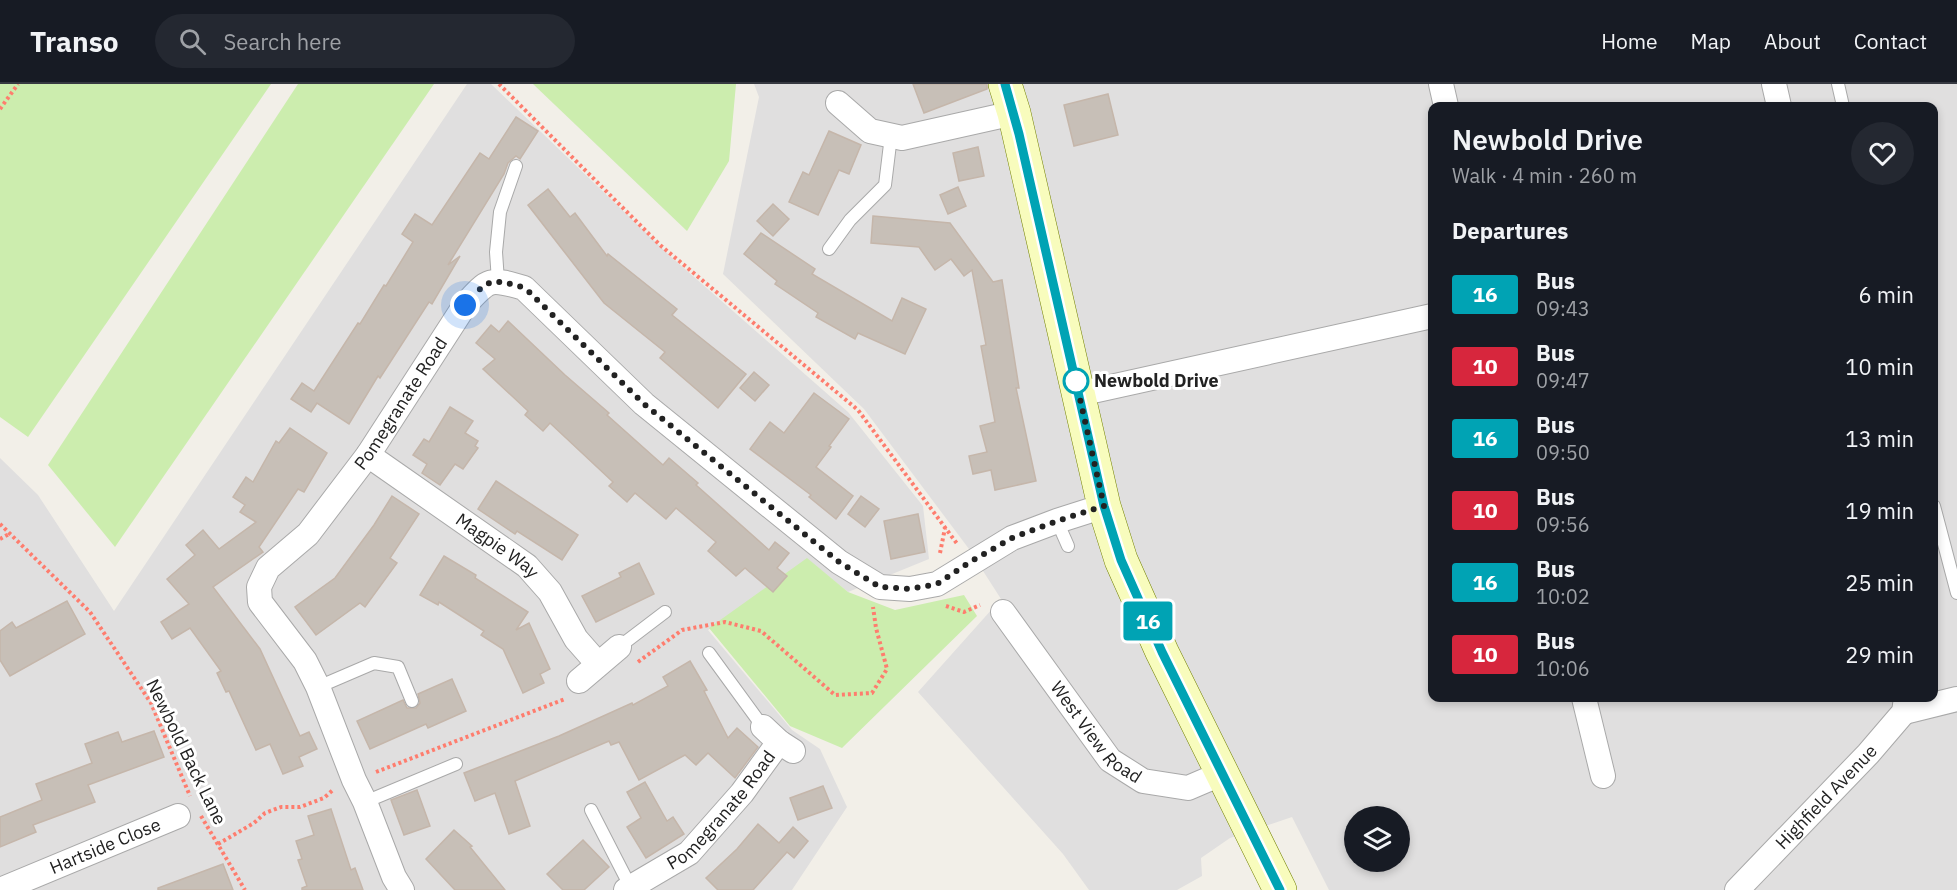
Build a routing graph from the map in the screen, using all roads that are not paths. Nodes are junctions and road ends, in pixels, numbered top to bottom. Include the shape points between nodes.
1 (1441, 84) edge
2 (1774, 84) edge
3 (1838, 84) edge
4 (1010, 98) edge
5 (1445, 102) edge
6 (1778, 102) edge
7 (1842, 102) edge
8 (838, 103) dead end
9 (891, 136) junction
10 (516, 166) dead end
11 (829, 249) dead end
12 (498, 281) junction
13 (1428, 317) edge
14 (1079, 394) junction
15 (368, 455) junction
16 (1104, 506) junction
17 (1057, 521) junction
18 (1938, 521) edge
19 (1068, 546) dead end
20 (1957, 592) edge
21 (664, 612) dead end
22 (1003, 612) dead end
23 (619, 646) joint
24 (708, 653) dead end
25 (598, 664) junction
26 (318, 687) junction
27 (576, 688) road end
28 (1957, 699) edge
29 (412, 701) dead end
30 (1938, 701) edge
31 (1585, 702) edge
32 (1931, 702) edge
33 (1905, 705) edge
34 (778, 740) joint
35 (456, 764) dead end
36 (1223, 774) junction
37 (1603, 776) dead end
38 (365, 802) junction
39 (591, 810) dead end
40 (190, 811) road end
41 (628, 888) edge
42 (0, 890) edge
43 (402, 890) edge
44 (1280, 890) edge
45 (1737, 890) edge

1 - 5 street
2 - 6 street
3 - 7 lane
4 - 9 street via 902,138
4 - 14 main road
8 - 9 street via 870,131
9 - 11 lane via 885,185 850,220
10 - 12 lane via 500,212
12 - 15 street, Pomegranate Road via 482,286 465,305
12 - 17 street via 525,288 644,404 839,562 880,587 910,589 937,584 1012,538
13 - 14 street
14 - 16 main road
15 - 25 street, Magpie Way via 527,566 550,592 576,639
15 - 26 street, Pomegranate Road via 308,534 268,568 259,587 260,602 305,661
16 - 17 street
16 - 36 main road via 1121,560
17 - 19 lane
18 - 20 lane
21 - 23 lane
22 - 36 street, West View Road via 1110,760 1143,781 1188,788
23 - 25 street
24 - 34 lane
25 - 27 street
26 - 29 lane via 374,663 398,667
26 - 38 street, Pomegranate Road
28 - 30 street
31 - 37 street
32 - 33 street
33 - 45 street, Highfield Avenue via 1868,754
34 - 41 street, Pomegranate Road via 742,793 689,853
35 - 38 lane
36 - 44 main road
38 - 43 street, Pomegranate Road
39 - 41 lane
40 - 42 street, Hartside Close

